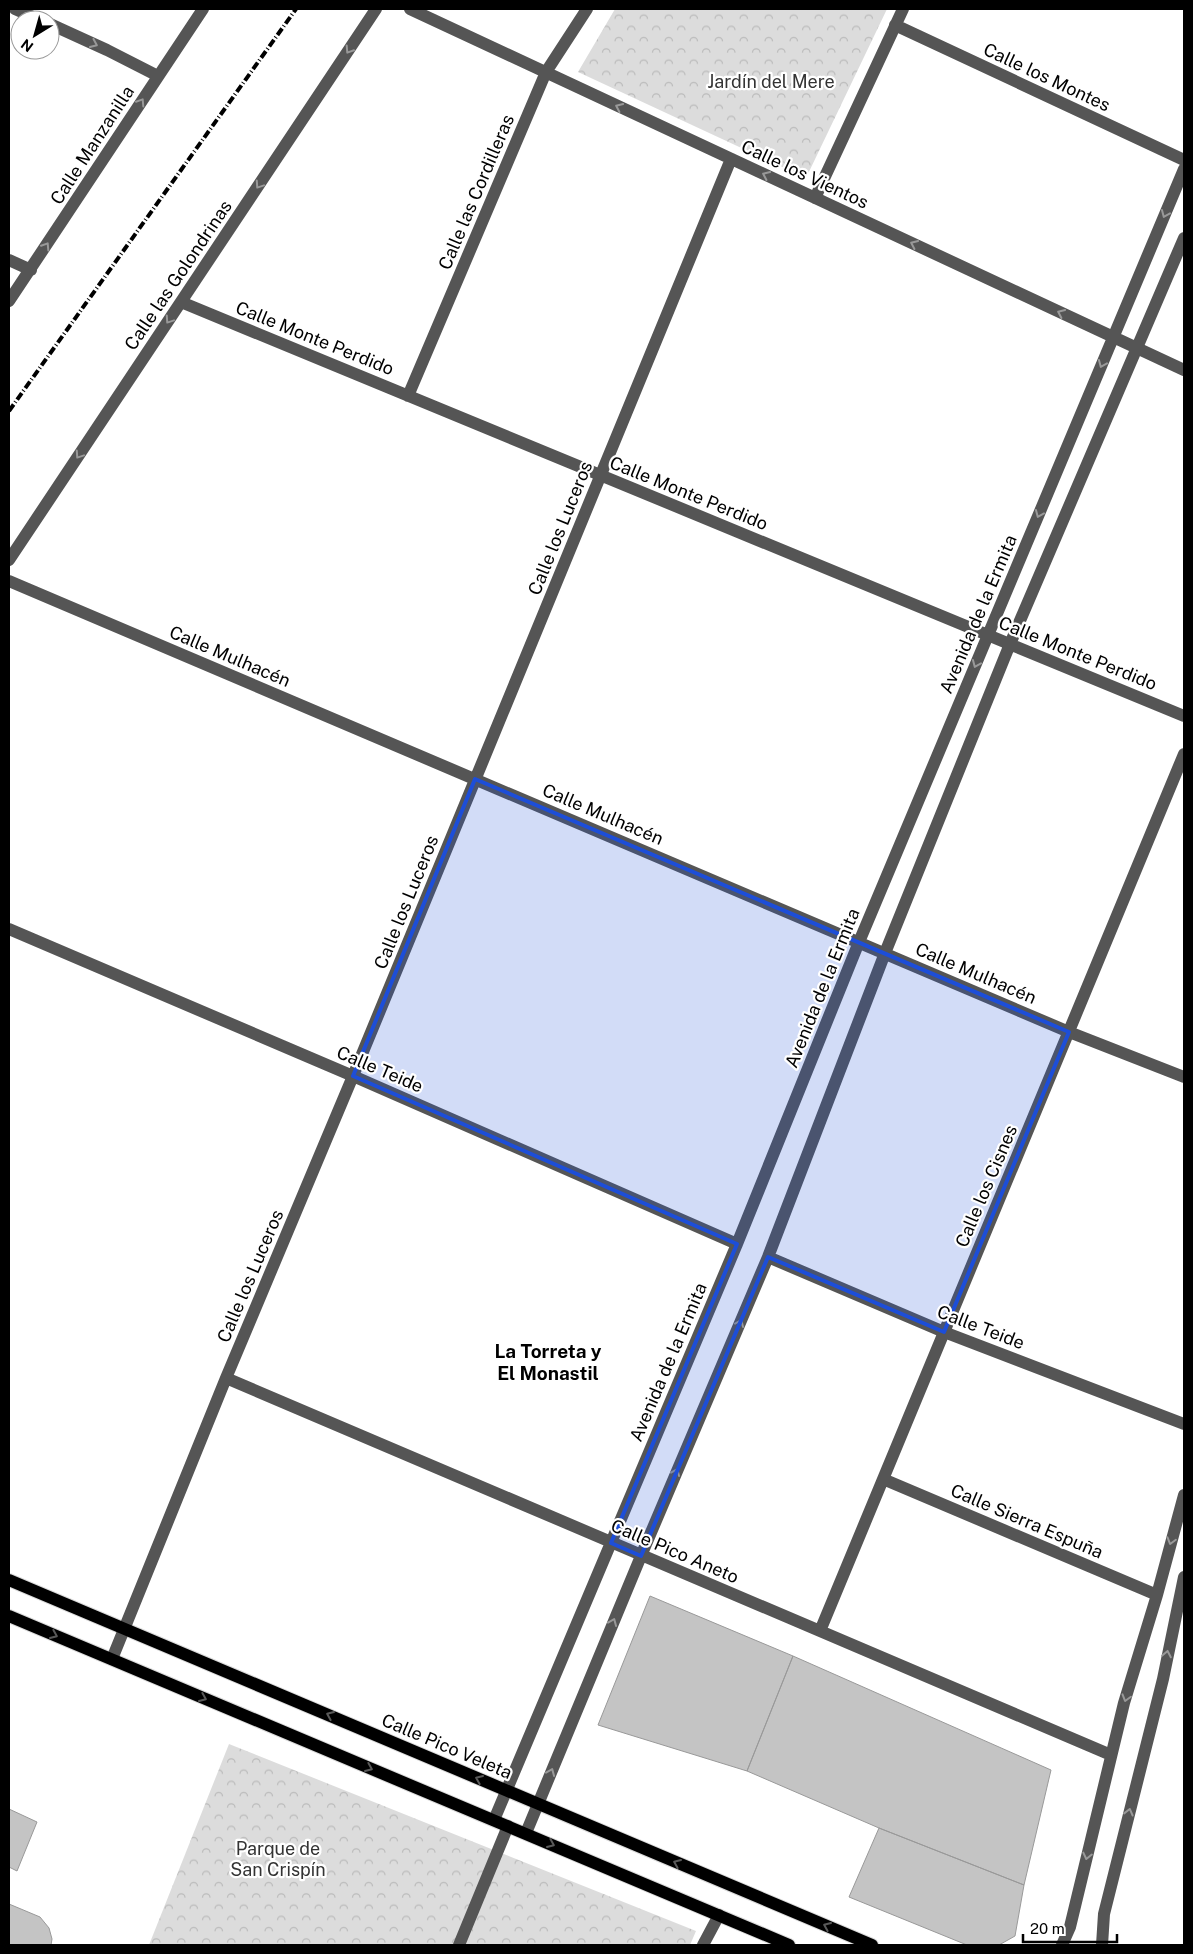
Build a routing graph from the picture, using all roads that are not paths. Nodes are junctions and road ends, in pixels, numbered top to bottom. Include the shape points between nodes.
1 (203, 9) edge
2 (376, 9) edge
3 (410, 9) edge
4 (588, 9) edge
5 (903, 9) edge
6 (895, 25) junction
7 (60, 29) edge
8 (546, 72) junction
9 (158, 76) junction
10 (731, 159) junction
11 (1184, 160) edge
12 (1184, 169) edge
13 (815, 198) junction
14 (1184, 238) edge
15 (9, 260) edge
16 (31, 270) junction
17 (9, 301) edge
18 (181, 302) junction
19 (1114, 337) junction
20 (1137, 348) junction
21 (1184, 370) edge
22 (408, 396) junction
23 (601, 475) junction
24 (9, 560) edge
25 (9, 580) edge
26 (988, 635) junction
27 (1010, 644) junction
28 (1184, 716) edge
29 (1184, 754) edge
30 (475, 779) junction
31 (9, 928) edge
32 (859, 942) junction
33 (885, 953) junction
34 (1069, 1032) junction
35 (353, 1076) junction
36 (1184, 1077) edge
37 (737, 1244) junction
38 (768, 1257) junction
39 (944, 1332) junction
40 (226, 1378) junction
41 (1184, 1424) edge
42 (883, 1479) junction
43 (1184, 1495) edge
44 (611, 1543) junction
45 (641, 1556) junction
46 (1184, 1577) edge
47 (9, 1580) edge
48 (1157, 1595) junction
49 (9, 1616) edge
50 (124, 1628) junction
51 (820, 1631) junction
52 (112, 1659) junction
53 (1111, 1755) junction
54 (506, 1791) junction
55 (538, 1803) junction
56 (494, 1820) junction
57 (508, 1826) junction
58 (526, 1833) junction
59 (719, 1915) junction
60 (459, 1945) edge
61 (703, 1945) edge
62 (789, 1945) edge
63 (872, 1945) edge
64 (1062, 1945) edge
65 (1102, 1945) edge

1 - 9 street, Calle Manzanilla
2 -> 18 street, Calle las Golondrinas
3 - 8 street, Calle los Vientos
4 - 8 street, Calle las Cordilleras
5 - 6 street
6 - 11 street, Calle los Montes
6 - 13 street
7 -> 9 street
10 -> 8 street, Calle los Vientos
8 - 22 street, Calle las Cordilleras
16 -> 9 street, Calle Manzanilla
13 -> 10 street, Calle los Vientos
10 - 23 street, Calle los Luceros
12 -> 19 street, Avenida de la Ermita
19 -> 13 street, Calle los Vientos
14 - 20 street
15 - 16 street
16 - 17 street, Calle Manzanilla
18 - 22 street, Calle Monte Perdido
18 -> 24 street, Calle las Golondrinas
19 - 20 street, Calle los Vientos
19 -> 26 street, Avenida de la Ermita
20 - 21 street, Calle los Vientos
20 - 27 street
22 - 23 street, Calle Monte Perdido
23 - 26 street, Calle Monte Perdido
23 - 30 street, Calle los Luceros
25 - 30 street, Calle Mulhacén
26 - 27 street, Calle Monte Perdido
26 -> 32 street, Avenida de la Ermita
27 - 28 street, Calle Monte Perdido
27 - 33 street
29 - 34 street, Calle los Cisnes
30 - 32 street, Calle Mulhacén
30 - 35 street, Calle los Luceros
31 - 35 street, Calle Teide
32 - 33 street, Calle Mulhacén
32 - 37 street, Avenida de la Ermita
33 - 34 street, Calle Mulhacén
33 - 38 street
34 - 36 street, Calle Mulhacén
34 - 39 street, Calle los Cisnes
35 - 37 street, Calle Teide
35 - 40 street, Calle los Luceros
37 - 44 street, Avenida de la Ermita
38 - 39 street, Calle Teide
45 -> 38 street
39 - 41 street, Calle Teide
39 - 42 street, Calle los Cisnes
40 - 44 street, Calle Pico Aneto
40 - 50 street, Calle los Luceros
42 - 48 street, Calle Sierra Espuña
42 - 51 street, Calle los Cisnes
43 -> 48 street
44 - 45 street, Calle Pico Aneto
44 - 54 street, Avenida de la Ermita
45 - 51 street, Calle Pico Aneto
55 -> 45 street
65 -> 46 street via 1104,1914
47 - 50 main road, Calle Pico Veleta
48 -> 53 street
49 -> 52 main road
50 - 52 street, Calle los Luceros
54 -> 50 main road, Calle Pico Veleta
51 - 53 street, Calle Pico Aneto
52 -> 56 main road
53 -> 64 street via 1070,1927
54 - 55 main road, Calle Pico Veleta
54 - 56 street, Avenida de la Ermita
55 - 58 street
63 -> 55 main road, Calle Pico Veleta
56 - 57 main road
57 - 58 main road
57 - 60 street
58 -> 59 main road
59 - 61 street
59 - 62 main road

